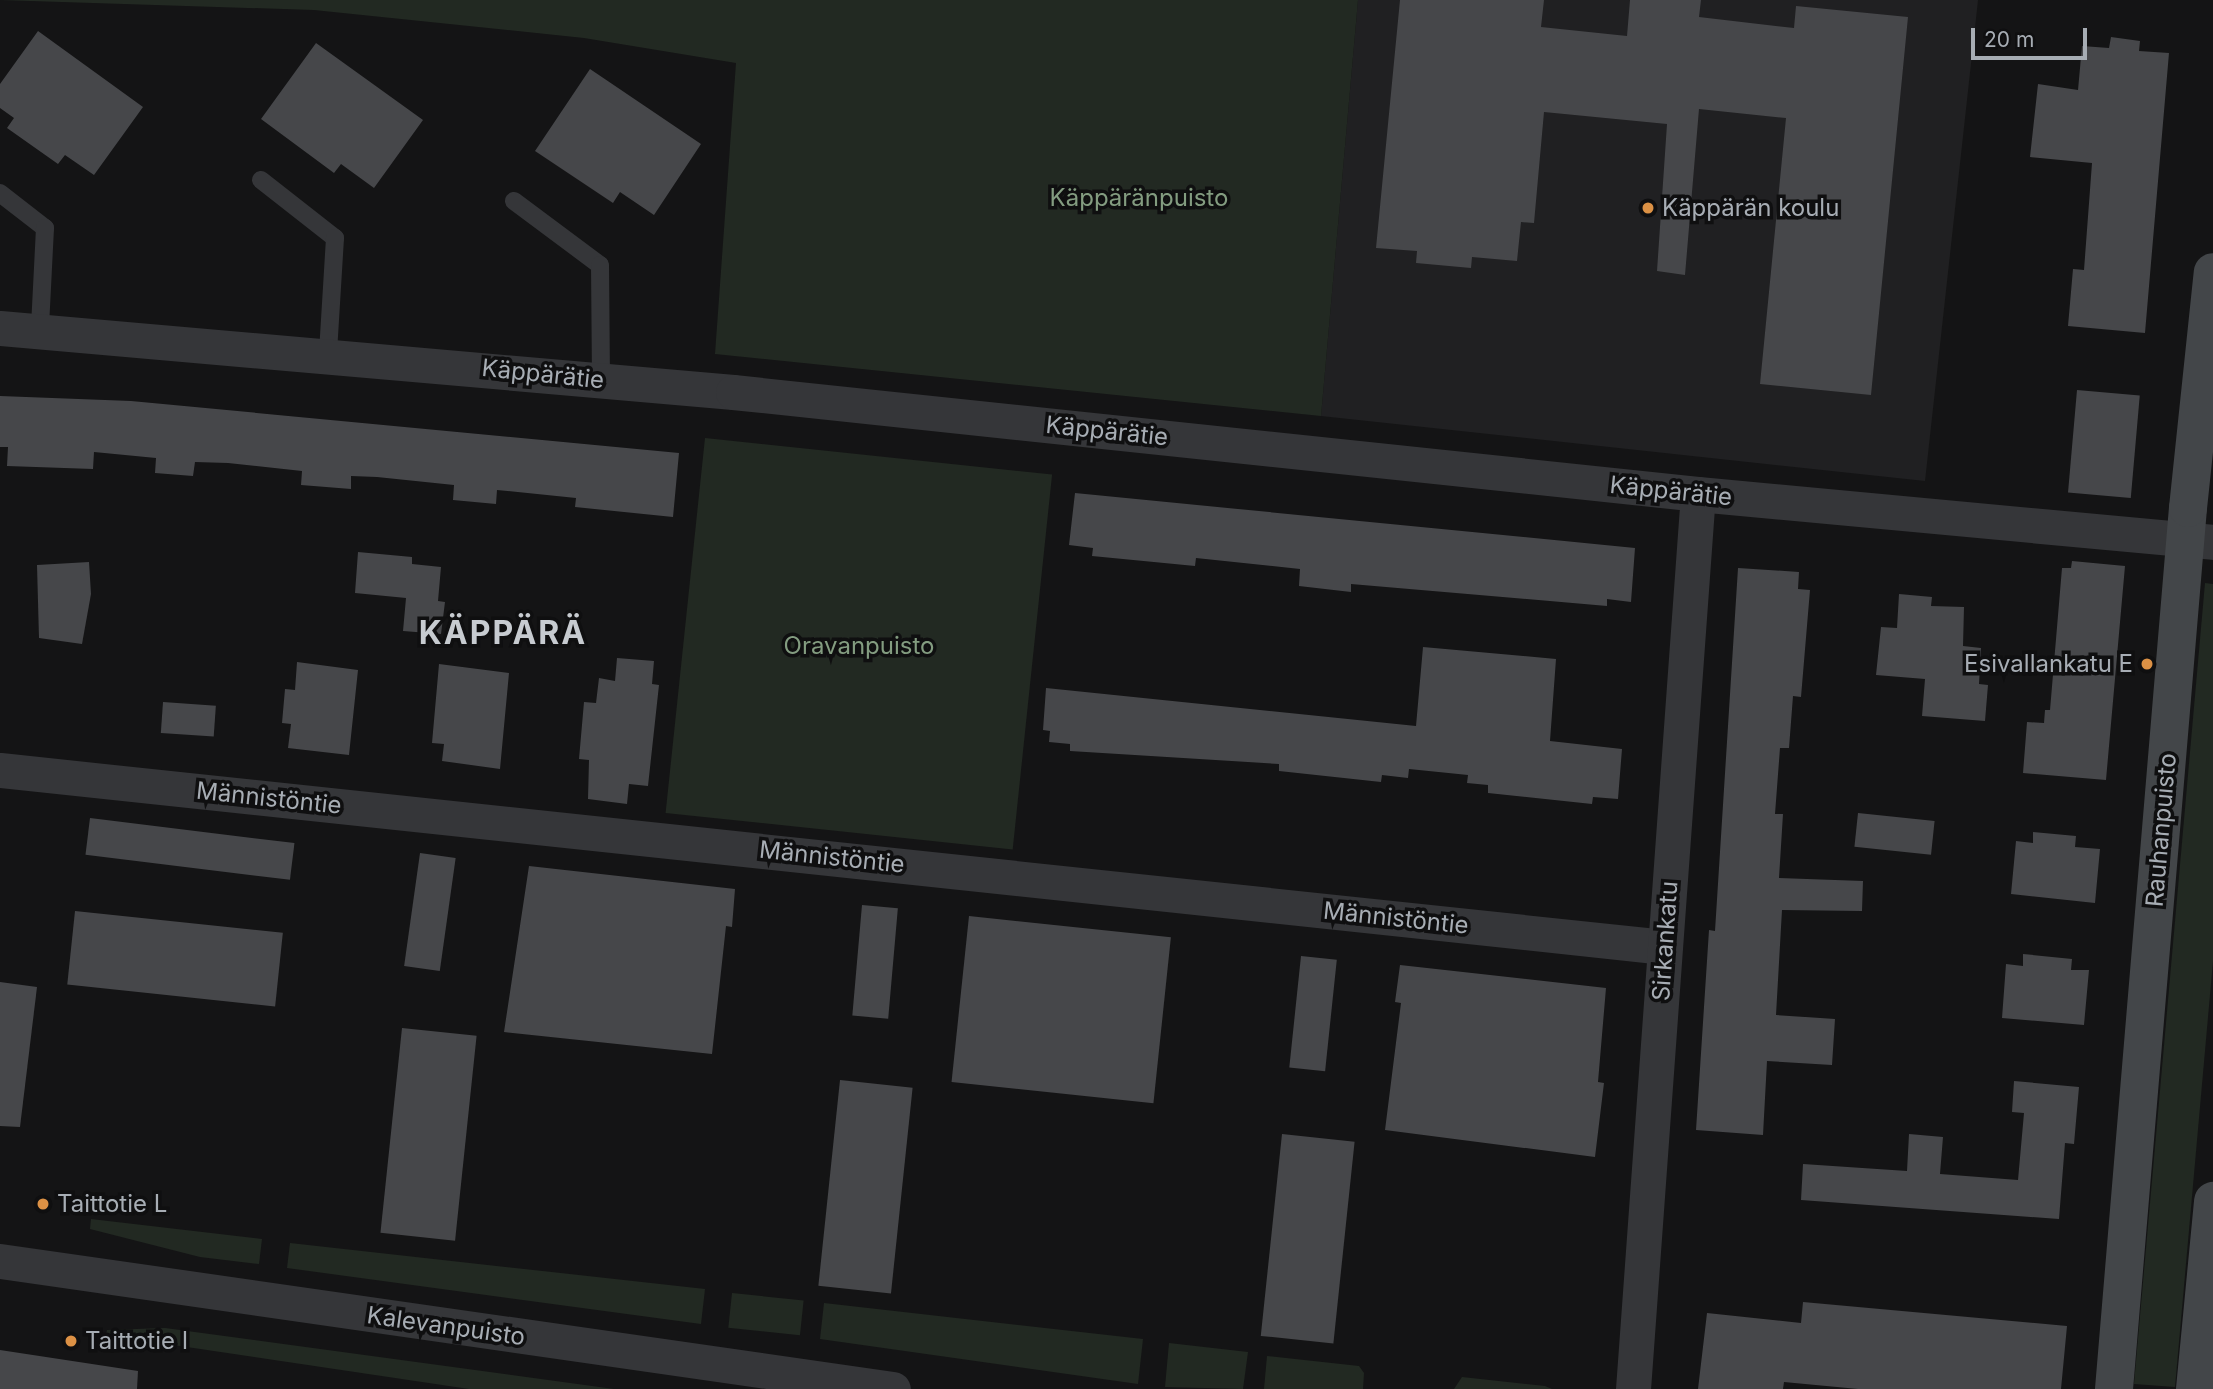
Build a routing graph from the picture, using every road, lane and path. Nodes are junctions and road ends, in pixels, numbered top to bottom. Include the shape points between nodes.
1 (261, 180) dead end
2 (0, 193) edge
3 (514, 201) dead end
4 (2213, 272) edge
5 (0, 328) edge
6 (40, 328) junction
7 (328, 353) junction
8 (601, 380) junction
9 (1698, 494) junction
10 (2199, 540) edge
11 (0, 770) edge
12 (1665, 947) junction
13 (2213, 1201) edge
14 (0, 1261) edge
15 (751, 1380) edge
16 (892, 1389) edge
17 (1633, 1389) edge
18 (2114, 1389) edge
19 (2195, 1389) edge

1 - 7 lane via 335,238
2 - 6 lane via 45,228
3 - 8 lane via 600,265
4 - 10 main road, Rauhanpuisto
5 - 6 street, Käppärätie
6 - 7 street, Käppärätie
7 - 8 street, Käppärätie
8 - 9 street, Käppärätie
9 - 10 street, Käppärätie
9 - 12 street, Sirkankatu
10 - 18 main road, Rauhanpuisto
11 - 12 street, Männistöntie
12 - 17 street, Sirkankatu
13 - 19 main road
14 - 15 street, Kalevanpuisto
15 - 16 street, Kalevanpuisto

